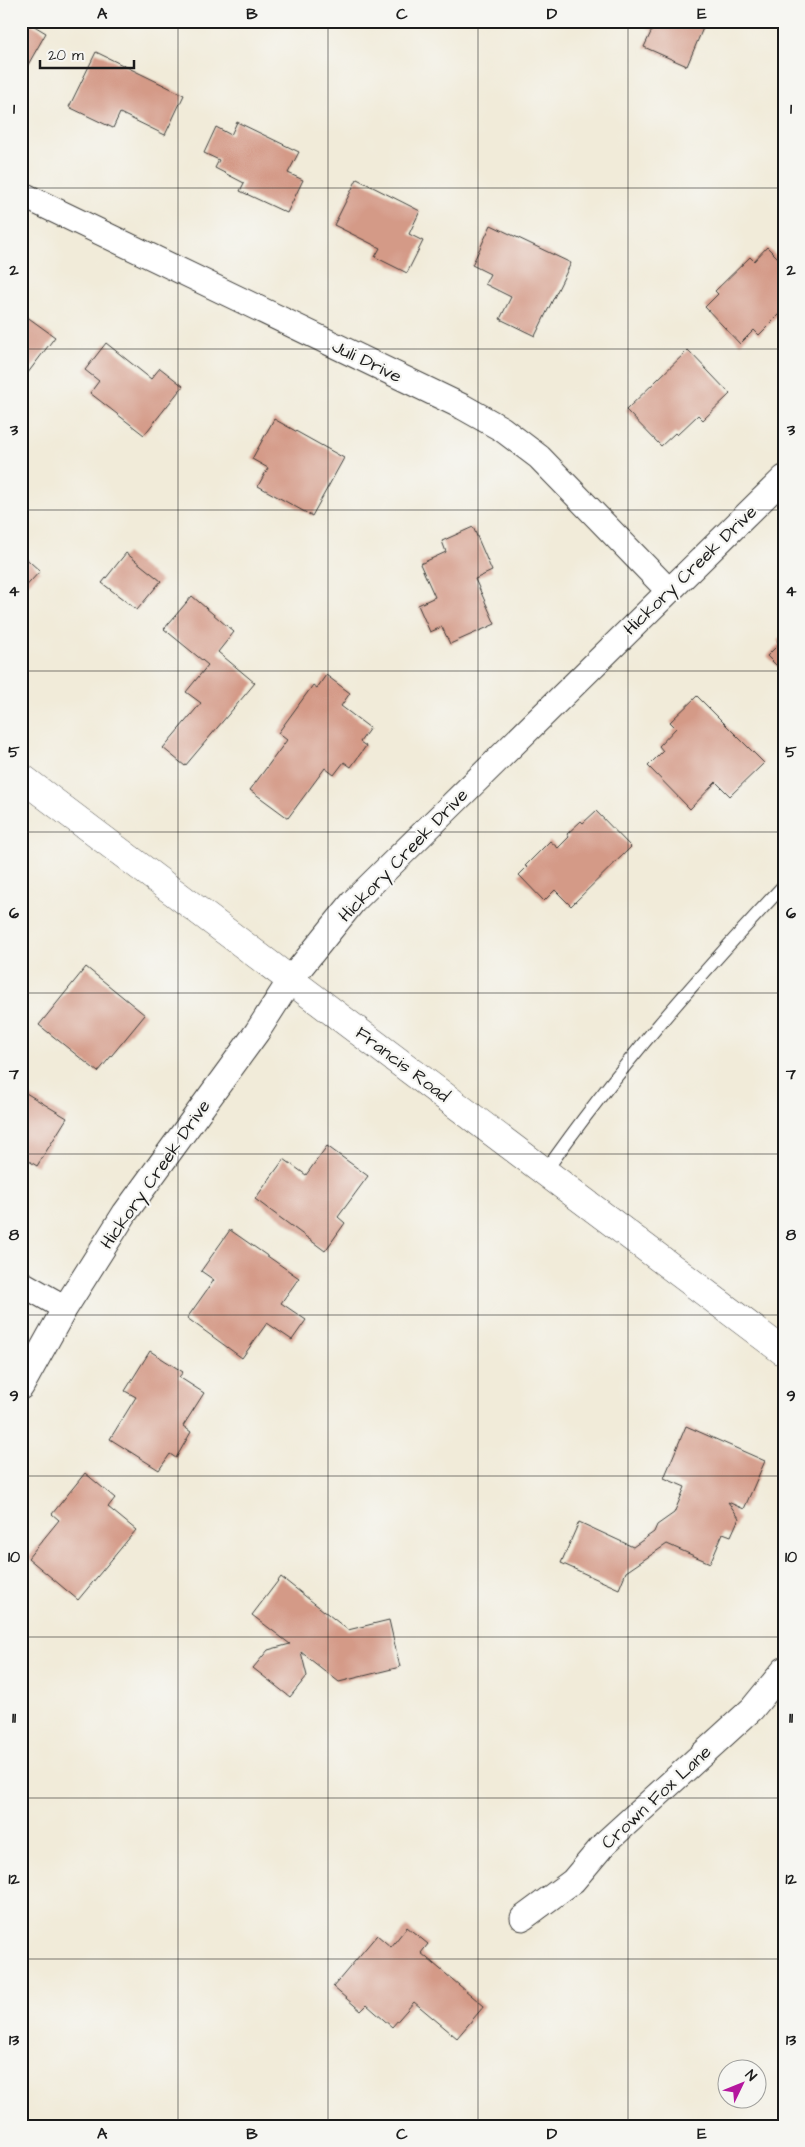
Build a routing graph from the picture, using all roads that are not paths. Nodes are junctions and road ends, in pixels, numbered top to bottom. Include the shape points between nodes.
1 (21, 194) edge
2 (784, 478) edge
3 (669, 591) junction
4 (21, 777) edge
5 (784, 885) edge
6 (291, 980) junction
7 (545, 1172) junction
8 (21, 1283) edge
9 (65, 1308) junction
10 (784, 1352) edge
11 (21, 1387) edge
12 (784, 1670) edge
13 (524, 1918) dead end

1 - 3 street, Juli Drive via 463,407 502,429 539,457
2 - 3 street, Hickory Creek Drive
3 - 6 street, Hickory Creek Drive via 353,902
4 - 6 street, Francis Road
5 - 7 lane via 723,951 583,1117
6 - 7 street, Francis Road
6 - 9 street, Hickory Creek Drive via 257,1032 125,1212
7 - 10 street, Francis Road
8 - 9 street
9 - 11 street, Hickory Creek Drive
12 - 13 street, Crown Fox Lane via 752,1709 605,1843 574,1881

